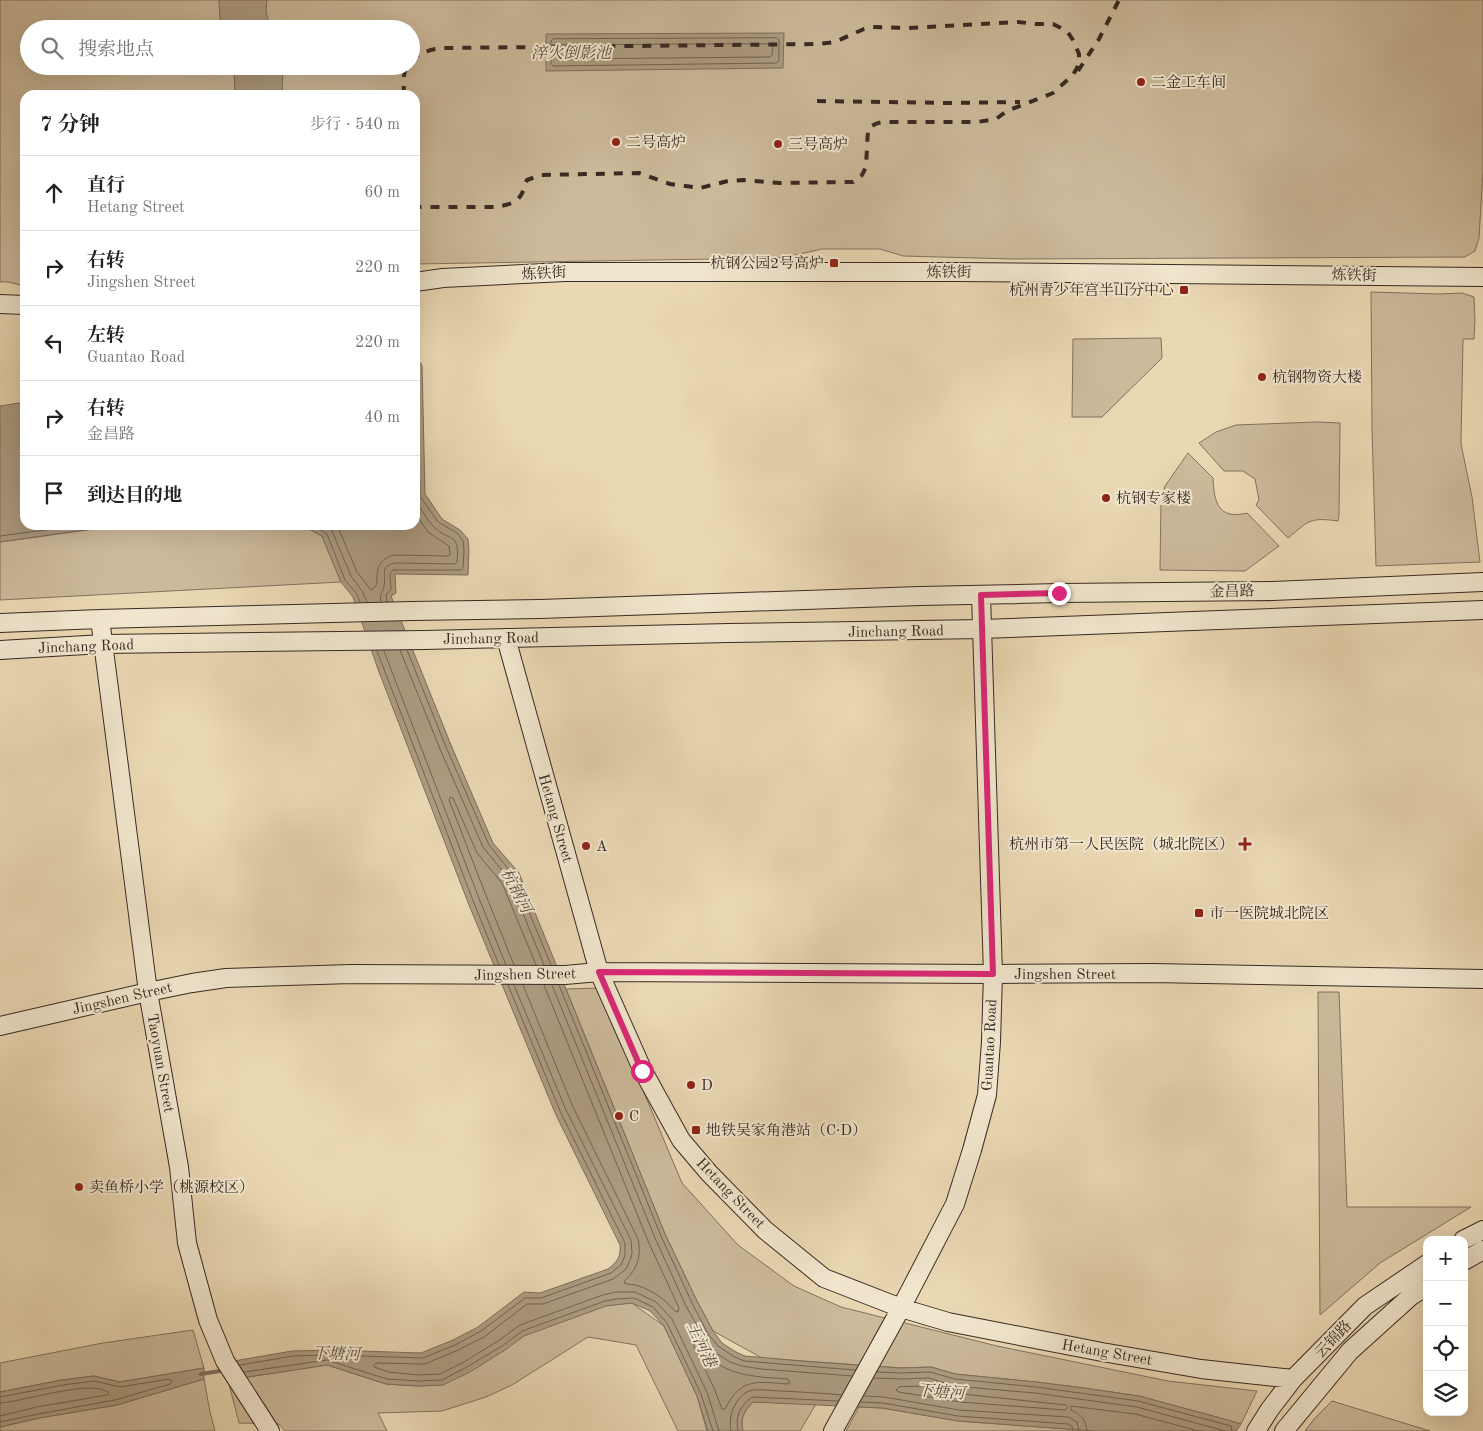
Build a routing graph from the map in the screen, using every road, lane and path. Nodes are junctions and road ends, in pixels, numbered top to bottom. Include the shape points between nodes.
1 (1483, 277) edge
2 (420, 281) edge
3 (0, 304) edge
4 (20, 304) edge
5 (1483, 582) edge
6 (981, 595) junction
7 (1483, 610) edge
8 (100, 619) junction
9 (0, 624) edge
10 (982, 629) junction
11 (506, 638) junction
12 (103, 644) junction
13 (0, 650) edge
14 (599, 972) junction
15 (993, 974) junction
16 (1483, 979) edge
17 (148, 992) junction
18 (0, 1026) edge
19 (1483, 1230) edge
20 (1468, 1238) edge
21 (1483, 1250) edge
22 (1468, 1259) edge
23 (1423, 1267) edge
24 (1423, 1288) edge
25 (901, 1308) junction
26 (1293, 1380) junction
27 (265, 1425) edge
28 (1257, 1429) edge
29 (833, 1431) edge
30 (1284, 1431) edge

1 - 2 street, 炼铁街 via 565,272
3 - 4 street
5 - 6 street, 金昌路 via 1272,591
6 - 8 street, Jinchang Road
6 - 10 street, Guantao Road
7 - 10 street, 金昌路
8 - 9 street, Jinchang Road
8 - 12 street, Taoyuan Street
10 - 11 street, Jinchang Road
10 - 15 street, Guantao Road
11 - 12 street, Jinchang Road
11 - 14 street, Hetang Street
12 - 13 street, Jinchang Road
12 - 17 street, Taoyuan Street
14 - 15 street, Jingshen Street
14 - 17 street, Jingshen Street via 226,978
14 - 25 street, Hetang Street via 642,1071 681,1140 709,1173 765,1230 824,1278
15 - 16 street, Jingshen Street via 1152,973
15 - 25 street, Guantao Road via 987,1095 972,1150 955,1204
17 - 18 street, Jingshen Street
17 - 27 street, Taoyuan Street via 179,1167 187,1243 208,1320 225,1361
19 - 20 street
21 - 22 street
23 - 26 street, 云锦路 via 1365,1306
24 - 30 street, 云锦路 via 1350,1351
25 - 26 street, Hetang Street via 948,1322 1102,1352
25 - 29 street, Guantao Road
26 - 28 street, 云锦路

